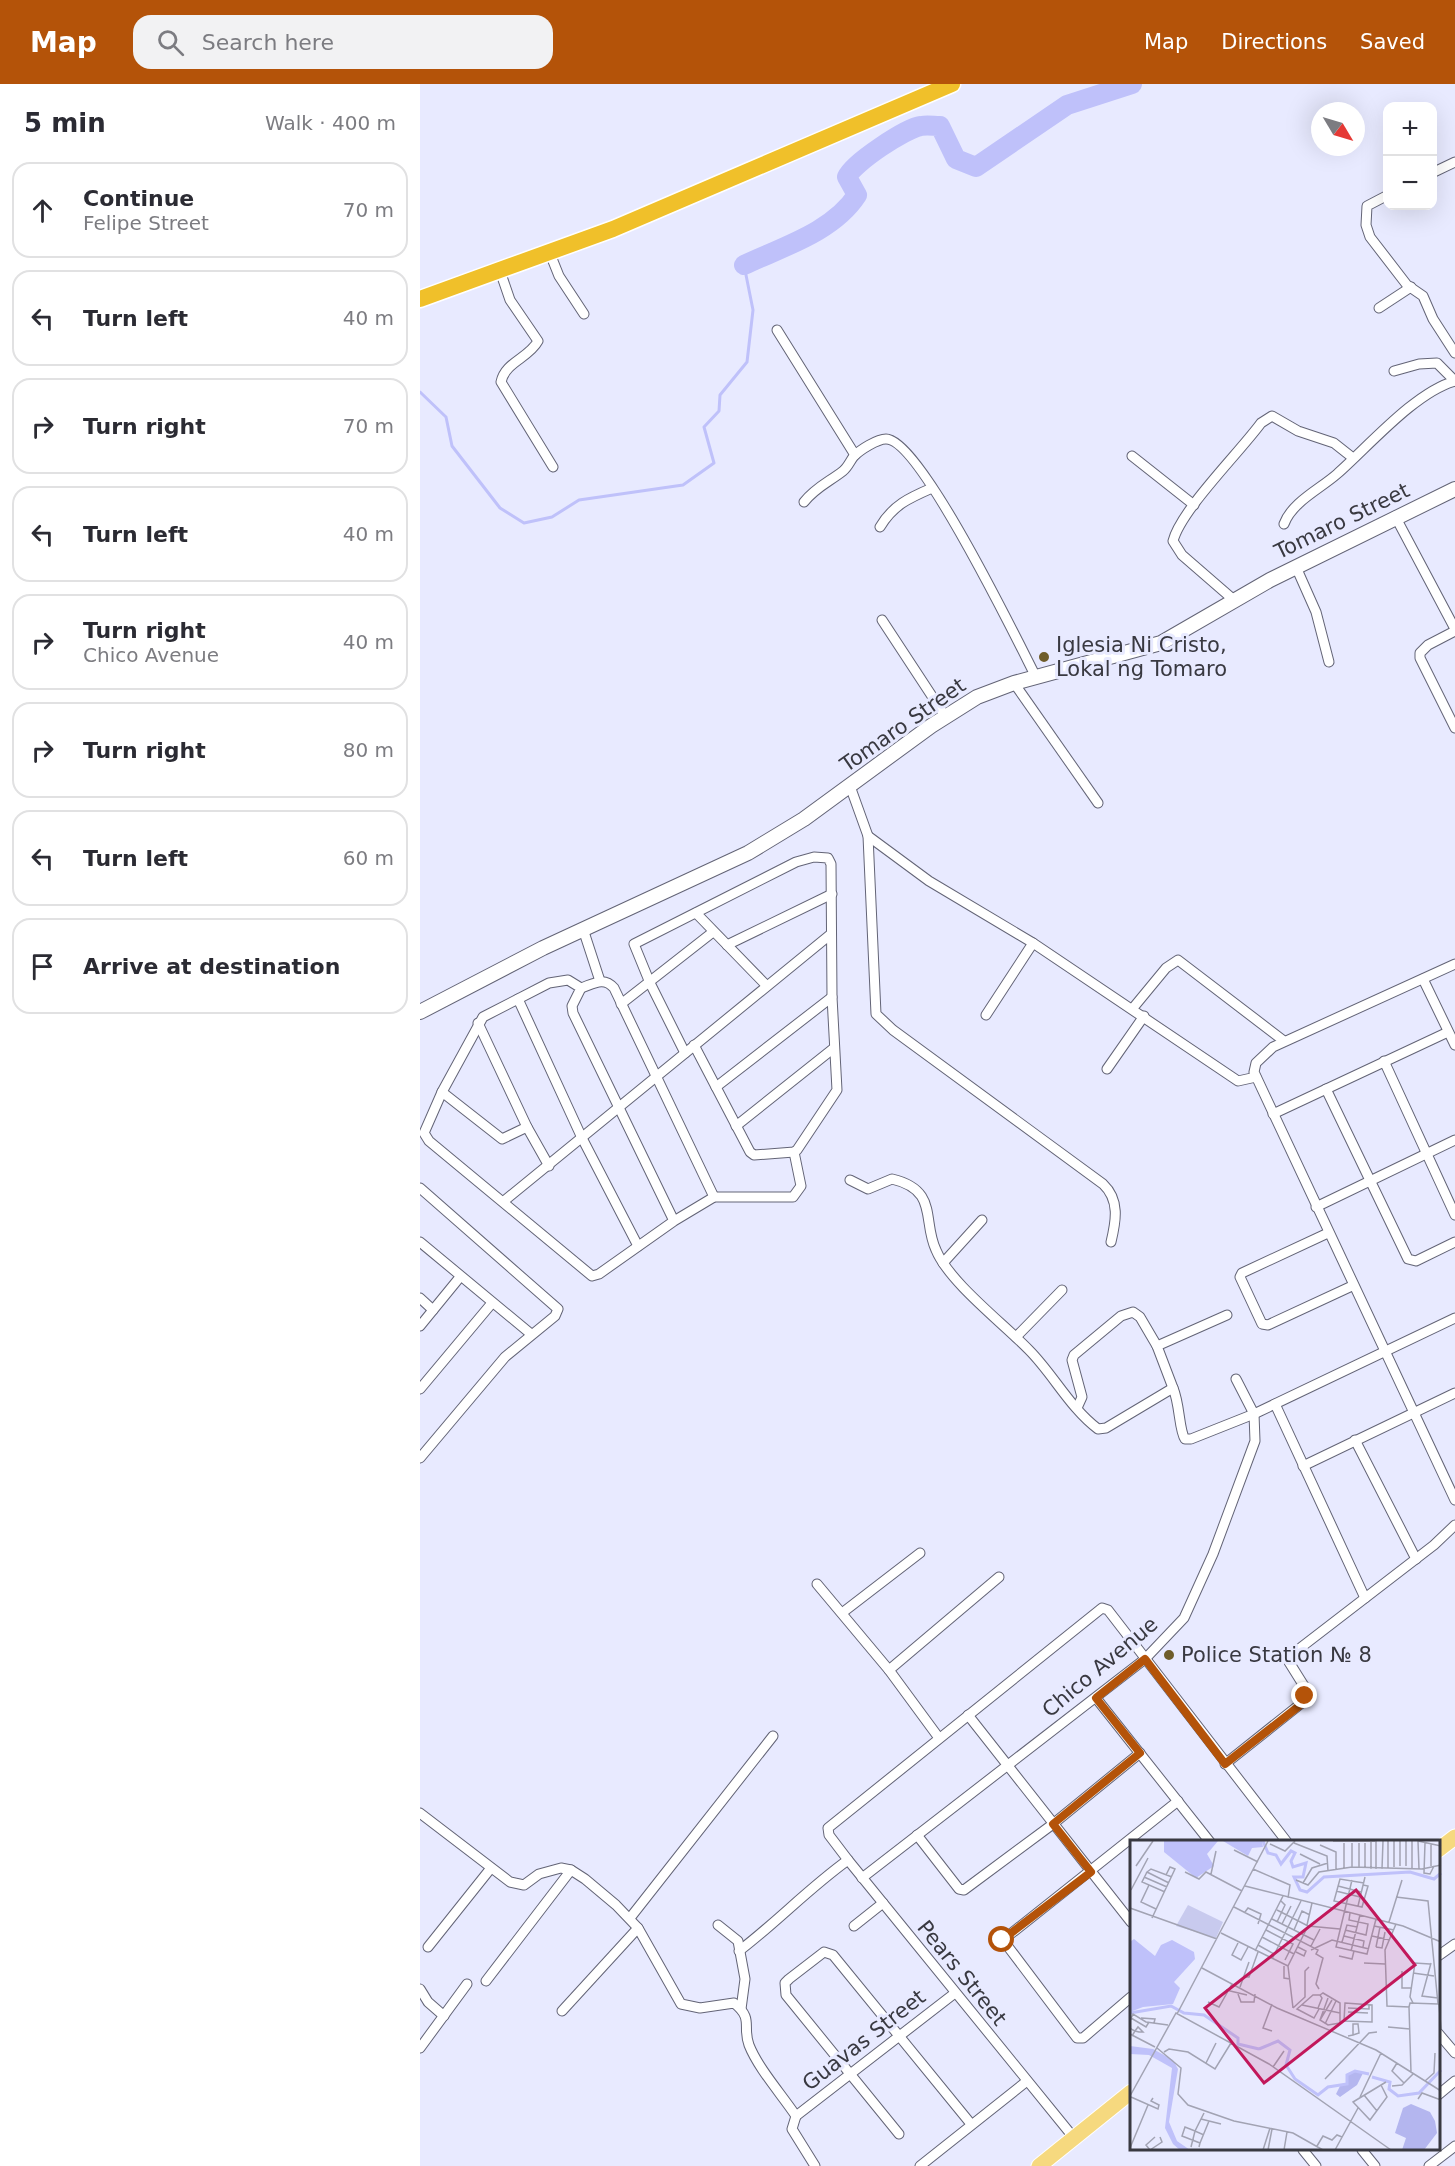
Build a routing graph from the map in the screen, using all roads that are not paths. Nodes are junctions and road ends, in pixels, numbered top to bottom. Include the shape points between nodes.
1 (931, 84) edge
2 (952, 84) edge
3 (1455, 162) edge
4 (1437, 171) edge
5 (1383, 198) edge
6 (548, 250) junction
7 (498, 267) junction
8 (1411, 287) junction
9 (420, 290) edge
10 (420, 299) edge
11 (1379, 308) dead end
12 (584, 314) dead end
13 (777, 330) dead end
14 (1455, 353) edge
15 (1394, 371) dead end
16 (1455, 381) edge
17 (855, 455) junction
18 (1132, 456) dead end
19 (1353, 458) junction
20 (553, 467) dead end
21 (932, 488) junction
22 (1455, 489) edge
23 (804, 502) dead end
24 (1194, 505) junction
25 (1395, 516) junction
26 (1284, 524) dead end
27 (880, 527) dead end
28 (1296, 567) junction
29 (1235, 601) junction
30 (882, 620) dead end
31 (1455, 630) edge
32 (1329, 662) dead end
33 (1036, 677) junction
34 (1014, 683) junction
35 (945, 716) junction
36 (1455, 728) edge
37 (850, 786) junction
38 (1098, 803) dead end
39 (868, 836) junction
40 (832, 894) junction
41 (696, 913) junction
42 (583, 929) junction
43 (713, 932) junction
44 (831, 934) junction
45 (1033, 943) junction
46 (727, 945) junction
47 (1455, 964) edge
48 (1423, 979) junction
49 (600, 981) junction
50 (650, 983) junction
51 (766, 985) junction
52 (581, 988) junction
53 (832, 997) junction
54 (518, 999) junction
55 (621, 1004) junction
56 (1133, 1008) junction
57 (420, 1011) edge
58 (986, 1015) dead end
59 (1144, 1016) junction
60 (478, 1023) junction
61 (1452, 1038) edge
62 (1284, 1041) junction
63 (694, 1045) junction
64 (834, 1048) junction
65 (685, 1053) junction
66 (1383, 1061) junction
67 (1107, 1070) dead end
68 (656, 1076) junction
69 (1256, 1077) junction
70 (716, 1087) junction
71 (1326, 1089) junction
72 (442, 1092) junction
73 (617, 1107) junction
74 (1273, 1114) junction
75 (736, 1126) junction
76 (527, 1127) junction
77 (582, 1138) junction
78 (1455, 1140) edge
79 (794, 1152) junction
80 (1426, 1154) junction
81 (549, 1166) junction
82 (850, 1180) dead end
83 (1371, 1181) junction
84 (420, 1188) edge
85 (714, 1197) junction
86 (504, 1201) junction
87 (1316, 1207) junction
88 (1455, 1215) edge
89 (982, 1220) dead end
90 (674, 1221) junction
91 (1328, 1233) junction
92 (420, 1242) edge
93 (1111, 1242) dead end
94 (1455, 1242) edge
95 (638, 1246) junction
96 (943, 1263) junction
97 (460, 1276) junction
98 (1352, 1286) junction
99 (1062, 1290) dead end
100 (420, 1298) edge
101 (492, 1303) junction
102 (433, 1310) junction
103 (1227, 1315) dead end
104 (1455, 1318) edge
105 (420, 1326) edge
106 (531, 1334) junction
107 (1017, 1337) junction
108 (1157, 1346) junction
109 (1384, 1352) junction
110 (1236, 1379) dead end
111 (1173, 1388) junction
112 (420, 1389) edge
113 (1455, 1393) edge
114 (1275, 1404) junction
115 (1077, 1408) junction
116 (1412, 1412) junction
117 (1254, 1414) junction
118 (1355, 1440) junction
119 (420, 1458) edge
120 (1303, 1466) junction
121 (1455, 1500) edge
122 (1455, 1525) edge
123 (920, 1553) dead end
124 (1416, 1558) junction
125 (999, 1577) dead end
126 (817, 1584) dead end
127 (1365, 1598) junction
128 (842, 1613) junction
129 (1145, 1659) junction
130 (889, 1670) junction
131 (1096, 1698) junction
132 (968, 1715) junction
133 (773, 1736) dead end
134 (939, 1738) junction
135 (1140, 1753) junction
136 (1225, 1764) junction
137 (1007, 1766) junction
138 (1178, 1801) junction
139 (420, 1813) edge
140 (1053, 1824) junction
141 (917, 1835) junction
142 (1455, 1837) edge
143 (1130, 1840) edge
144 (1130, 1840) edge
145 (1208, 1840) edge
146 (1285, 1840) edge
147 (1440, 1848) edge
148 (848, 1860) junction
149 (491, 1868) junction
150 (571, 1870) junction
151 (1091, 1872) junction
152 (862, 1878) junction
153 (883, 1903) junction
154 (630, 1918) junction
155 (1130, 1920) edge
156 (718, 1925) dead end
157 (854, 1926) dead end
158 (638, 1929) junction
159 (1455, 1944) edge
160 (428, 1947) dead end
161 (739, 1951) junction
162 (1440, 1955) edge
163 (486, 1981) dead end
164 (467, 1984) dead end
165 (420, 1989) edge
166 (955, 1993) junction
167 (1130, 1998) edge
168 (741, 2009) junction
169 (562, 2011) dead end
170 (444, 2016) junction
171 (1440, 2035) edge
172 (898, 2036) junction
173 (420, 2048) edge
174 (1455, 2053) edge
175 (850, 2074) junction
176 (1027, 2081) junction
177 (1455, 2081) edge
178 (1130, 2093) edge
179 (1440, 2093) edge
180 (796, 2116) junction
181 (971, 2124) junction
182 (899, 2134) dead end
183 (1074, 2138) junction
184 (1455, 2146) edge
185 (1304, 2151) edge
186 (1368, 2152) edge
187 (815, 2166) edge
188 (920, 2166) edge
189 (1039, 2166) edge
190 (1316, 2166) edge
191 (1373, 2166) edge
192 (1429, 2166) edge

1 - 6 highway
2 - 6 highway via 791,155
3 - 4 street
5 - 8 street via 1366,206 1367,230
6 - 7 highway
6 - 12 street via 559,276
7 - 9 highway
7 - 10 highway
7 - 20 street via 510,300 538,341 535,348 506,369 501,382
8 - 11 street
8 - 14 street via 1427,302
13 - 17 street
15 - 16 street via 1437,363
16 - 19 street via 1416,404
17 - 21 street via 884,439 892,440 921,468
17 - 23 street via 842,472 817,486
18 - 24 street
19 - 24 street via 1334,443 1298,431 1272,416
19 - 26 street via 1289,513
21 - 27 street via 902,500
21 - 33 street via 974,556
22 - 25 street, Tomaro Street
24 - 29 street via 1173,541 1182,555
25 - 28 street, Tomaro Street
25 - 31 street
28 - 29 street, Tomaro Street
28 - 32 street via 1316,612
29 - 33 street, Tomaro Street via 1161,643
30 - 35 street
31 - 36 street via 1428,645 1420,658
33 - 34 street, Tomaro Street
34 - 35 street, Tomaro Street via 977,697
34 - 38 street
35 - 37 street, Tomaro Street
37 - 39 street
37 - 42 street, Tomaro Street via 748,853
39 - 45 street via 929,880
39 - 93 street via 876,1014 1103,1184 1114,1200
40 - 41 street via 831,864 828,858 814,857 771,873
40 - 44 street
40 - 46 street
41 - 43 street
41 - 50 street via 634,944
42 - 49 street
42 - 57 street, Tomaro Street
43 - 46 street
43 - 50 street
44 - 51 street
44 - 53 street
45 - 56 street
45 - 58 street
46 - 51 street
47 - 48 street
48 - 61 street
48 - 62 street
49 - 52 street
49 - 55 street via 610,983
50 - 55 street
50 - 65 street
51 - 63 street
52 - 54 street via 568,980 558,981
52 - 73 street via 572,1006 573,1013
53 - 64 street
53 - 70 street
54 - 60 street
54 - 77 street
55 - 68 street
56 - 59 street
56 - 62 street via 1178,960
59 - 67 street
59 - 69 street via 1238,1081
60 - 72 street
60 - 76 street
61 - 66 street
62 - 69 street via 1256,1063
63 - 65 street
63 - 70 street
64 - 75 street
64 - 79 street via 837,1090
65 - 68 street
66 - 71 street
66 - 80 street
68 - 73 street
68 - 85 street
69 - 74 street
70 - 75 street
71 - 74 street
71 - 83 street
72 - 76 street via 502,1139
72 - 86 street via 424,1128 426,1137
73 - 77 street
73 - 90 street
74 - 87 street
75 - 79 street via 754,1155
76 - 81 street
77 - 81 street
77 - 95 street
78 - 80 street
79 - 85 street via 801,1186 793,1197
80 - 83 street
80 - 88 street
81 - 86 street
82 - 96 street via 868,1189 892,1179 919,1192 929,1215 935,1250
83 - 87 street
83 - 94 street via 1411,1261
84 - 106 street via 557,1307 555,1316
85 - 90 street
86 - 95 street via 592,1276
87 - 91 street
89 - 96 street
90 - 95 street
91 - 98 street
91 - 98 street via 1242,1273 1248,1296 1262,1324 1268,1325
92 - 97 street
96 - 107 street
97 - 101 street
97 - 102 street
98 - 109 street
99 - 107 street
100 - 102 street
101 - 106 street
101 - 112 street
102 - 105 street
103 - 108 street
104 - 109 street
106 - 119 street via 496,1367
107 - 115 street
108 - 111 street
108 - 115 street via 1140,1317 1133,1312 1121,1316 1074,1355 1082,1397
109 - 114 street
109 - 116 street
110 - 117 street, Chico Avenue
111 - 115 street via 1106,1428 1098,1429
111 - 117 street via 1180,1409 1181,1433 1188,1440
113 - 116 street
114 - 117 street
114 - 120 street
116 - 118 street
116 - 121 street
117 - 129 street, Chico Avenue via 1255,1441 1213,1554 1184,1618
118 - 120 street
118 - 124 street
120 - 127 street
122 - 124 street
123 - 128 street
124 - 127 street
125 - 130 street
126 - 128 street
127 - 136 street via 1291,1657 1290,1667 1305,1690 1303,1701
128 - 130 street
129 - 131 street, Chico Avenue
129 - 132 street via 1108,1610 1102,1608
129 - 136 street
130 - 134 street
131 - 135 street
131 - 137 street, Chico Avenue
132 - 134 street
132 - 137 street
133 - 154 street
134 - 148 street, Pears Street via 828,1828
135 - 138 street
135 - 140 street
136 - 146 street
137 - 140 street
137 - 141 street, Chico Avenue
138 - 144 street
138 - 145 street
139 - 149 street
140 - 141 street via 964,1890 958,1889
140 - 151 street
141 - 152 street, Chico Avenue
142 - 147 main road
143 - 151 street
148 - 152 street, Pears Street
148 - 161 street via 812,1886 775,1924
149 - 150 street via 517,1885 549,1870
149 - 160 street
150 - 154 street
150 - 163 street
151 - 155 street
151 - 167 street via 1002,1940 1077,2038 1083,2038
152 - 153 street, Pears Street
153 - 157 street
153 - 166 street, Pears Street
154 - 158 street
156 - 161 street via 734,1935
158 - 168 street via 681,2004 700,2008 734,2003
158 - 169 street
159 - 162 street
161 - 168 street via 745,1979
164 - 170 street
165 - 170 street
166 - 172 street, Guavas Street
166 - 176 street, Pears Street
168 - 180 street via 746,2016 752,2050
170 - 173 street
171 - 174 street
172 - 175 street, Guavas Street
172 - 175 street via 829,1952 789,1978 785,1983 786,1995
172 - 181 street
175 - 180 street, Guavas Street
175 - 182 street
176 - 181 street
176 - 183 street, Pears Street
177 - 179 street
178 - 183 main road
180 - 187 street via 792,2129
181 - 188 street
183 - 189 main road
184 - 192 street
185 - 190 street
186 - 191 street

